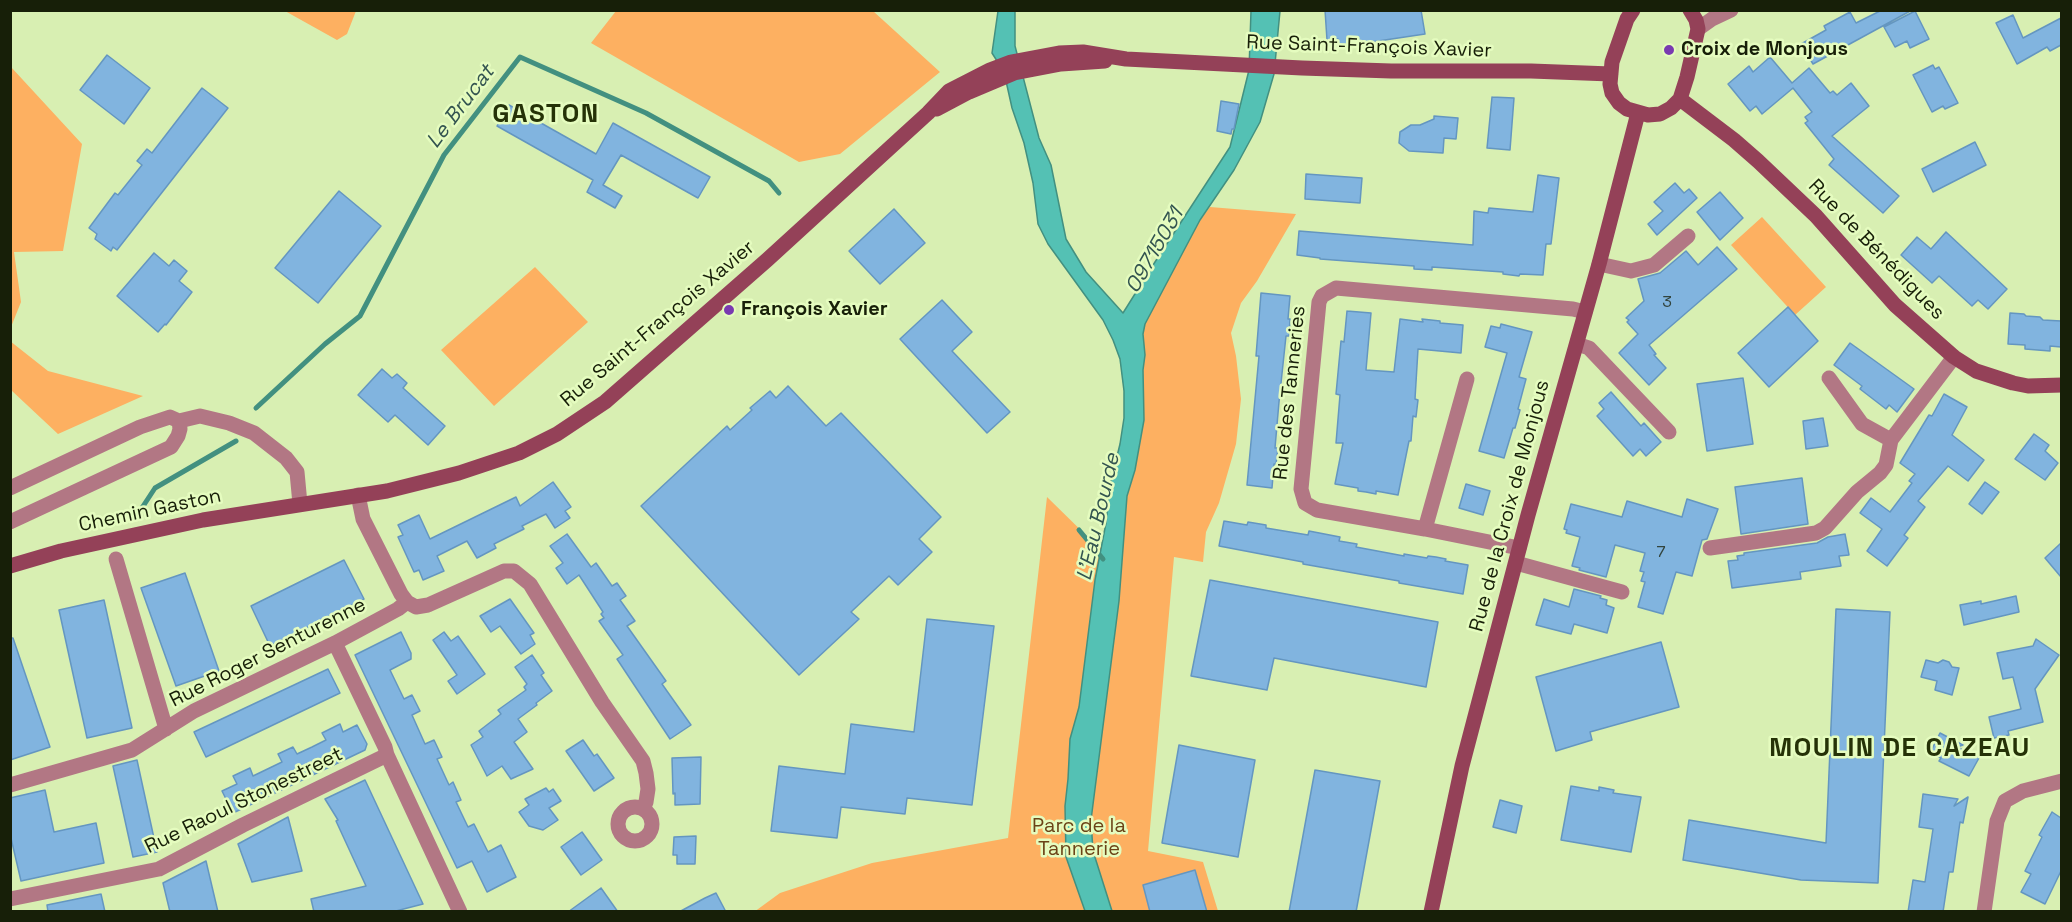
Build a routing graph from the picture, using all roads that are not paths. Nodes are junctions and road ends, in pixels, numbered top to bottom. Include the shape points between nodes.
1 (1633, 10) edge
2 (1690, 10) edge
3 (1731, 10) edge
4 (1698, 29) junction
5 (1611, 74) junction
6 (1680, 99) junction
7 (1638, 113) junction
8 (1688, 236) dead end
9 (1599, 264) junction
10 (1585, 312) junction
11 (1577, 344) junction
12 (1954, 357) junction
13 (1829, 378) dead end
14 (1467, 379) dead end
15 (2061, 385) edge
16 (179, 421) junction
17 (1669, 432) dead end
18 (1891, 440) junction
19 (10, 488) edge
20 (358, 495) junction
21 (300, 504) junction
22 (10, 522) edge
23 (1425, 529) junction
24 (1710, 548) dead end
25 (1517, 556) junction
26 (116, 559) dead end
27 (10, 566) edge
28 (1622, 592) dead end
29 (407, 602) junction
30 (335, 643) junction
31 (166, 729) junction
32 (387, 755) junction
33 (2061, 781) edge
34 (10, 785) edge
35 (643, 809) dead end
36 (10, 899) edge
37 (460, 912) edge
38 (1431, 912) edge
39 (1984, 912) edge

1 - 5 street via 1620,38
2 - 4 street
3 - 4 street
4 - 6 street
5 - 7 street via 1612,93 1627,109
5 - 20 street, Rue Saint-François Xavier via 1302,68 1126,59 1083,52 1036,63 1011,62 992,75 949,91 734,290 581,419 519,453 459,473
6 - 7 street via 1660,114
6 - 12 street, Rue de Bénédigues via 1758,161 1816,216 1895,305
7 - 9 street, Rue de la Croix de Monjous
8 - 9 street via 1654,265 1631,272
9 - 10 street, Rue de la Croix de Monjous
10 - 11 street, Rue de la Croix de Monjous
10 - 23 street, Rue des Tanneries via 1336,288 1322,296 1302,496 1305,503 1317,510
11 - 17 street via 1589,348
11 - 25 street, Rue de la Croix de Monjous
12 - 15 street, Rue de Bénédigues via 1976,371 2013,383
12 - 18 street
13 - 18 street via 1862,424
14 - 23 street
16 - 19 street via 170,417 140,427
16 - 21 street via 200,416 254,433 297,472
16 - 22 street via 178,436 171,447
18 - 24 street via 1886,465 1880,473 1825,528 1816,533
20 - 21 street, Rue Saint-François Xavier
20 - 29 street via 363,519
21 - 27 street, Chemin Gaston via 111,539
23 - 25 street, Rue des Tanneries
25 - 28 street, Rue des Tanneries
25 - 38 street, Rue de la Croix de Monjous via 1462,766
26 - 31 street
29 - 30 street, Rue Roger Senturenne
29 - 35 street via 416,607 428,605 504,572 514,571 522,576 643,761 648,789
30 - 31 street, Rue Roger Senturenne via 194,711
30 - 32 street
31 - 34 street, Rue Roger Senturenne via 132,750
32 - 36 street, Rue Raoul Stonestreet via 159,869
32 - 37 street
33 - 39 street via 2023,790 2005,801 1997,821

